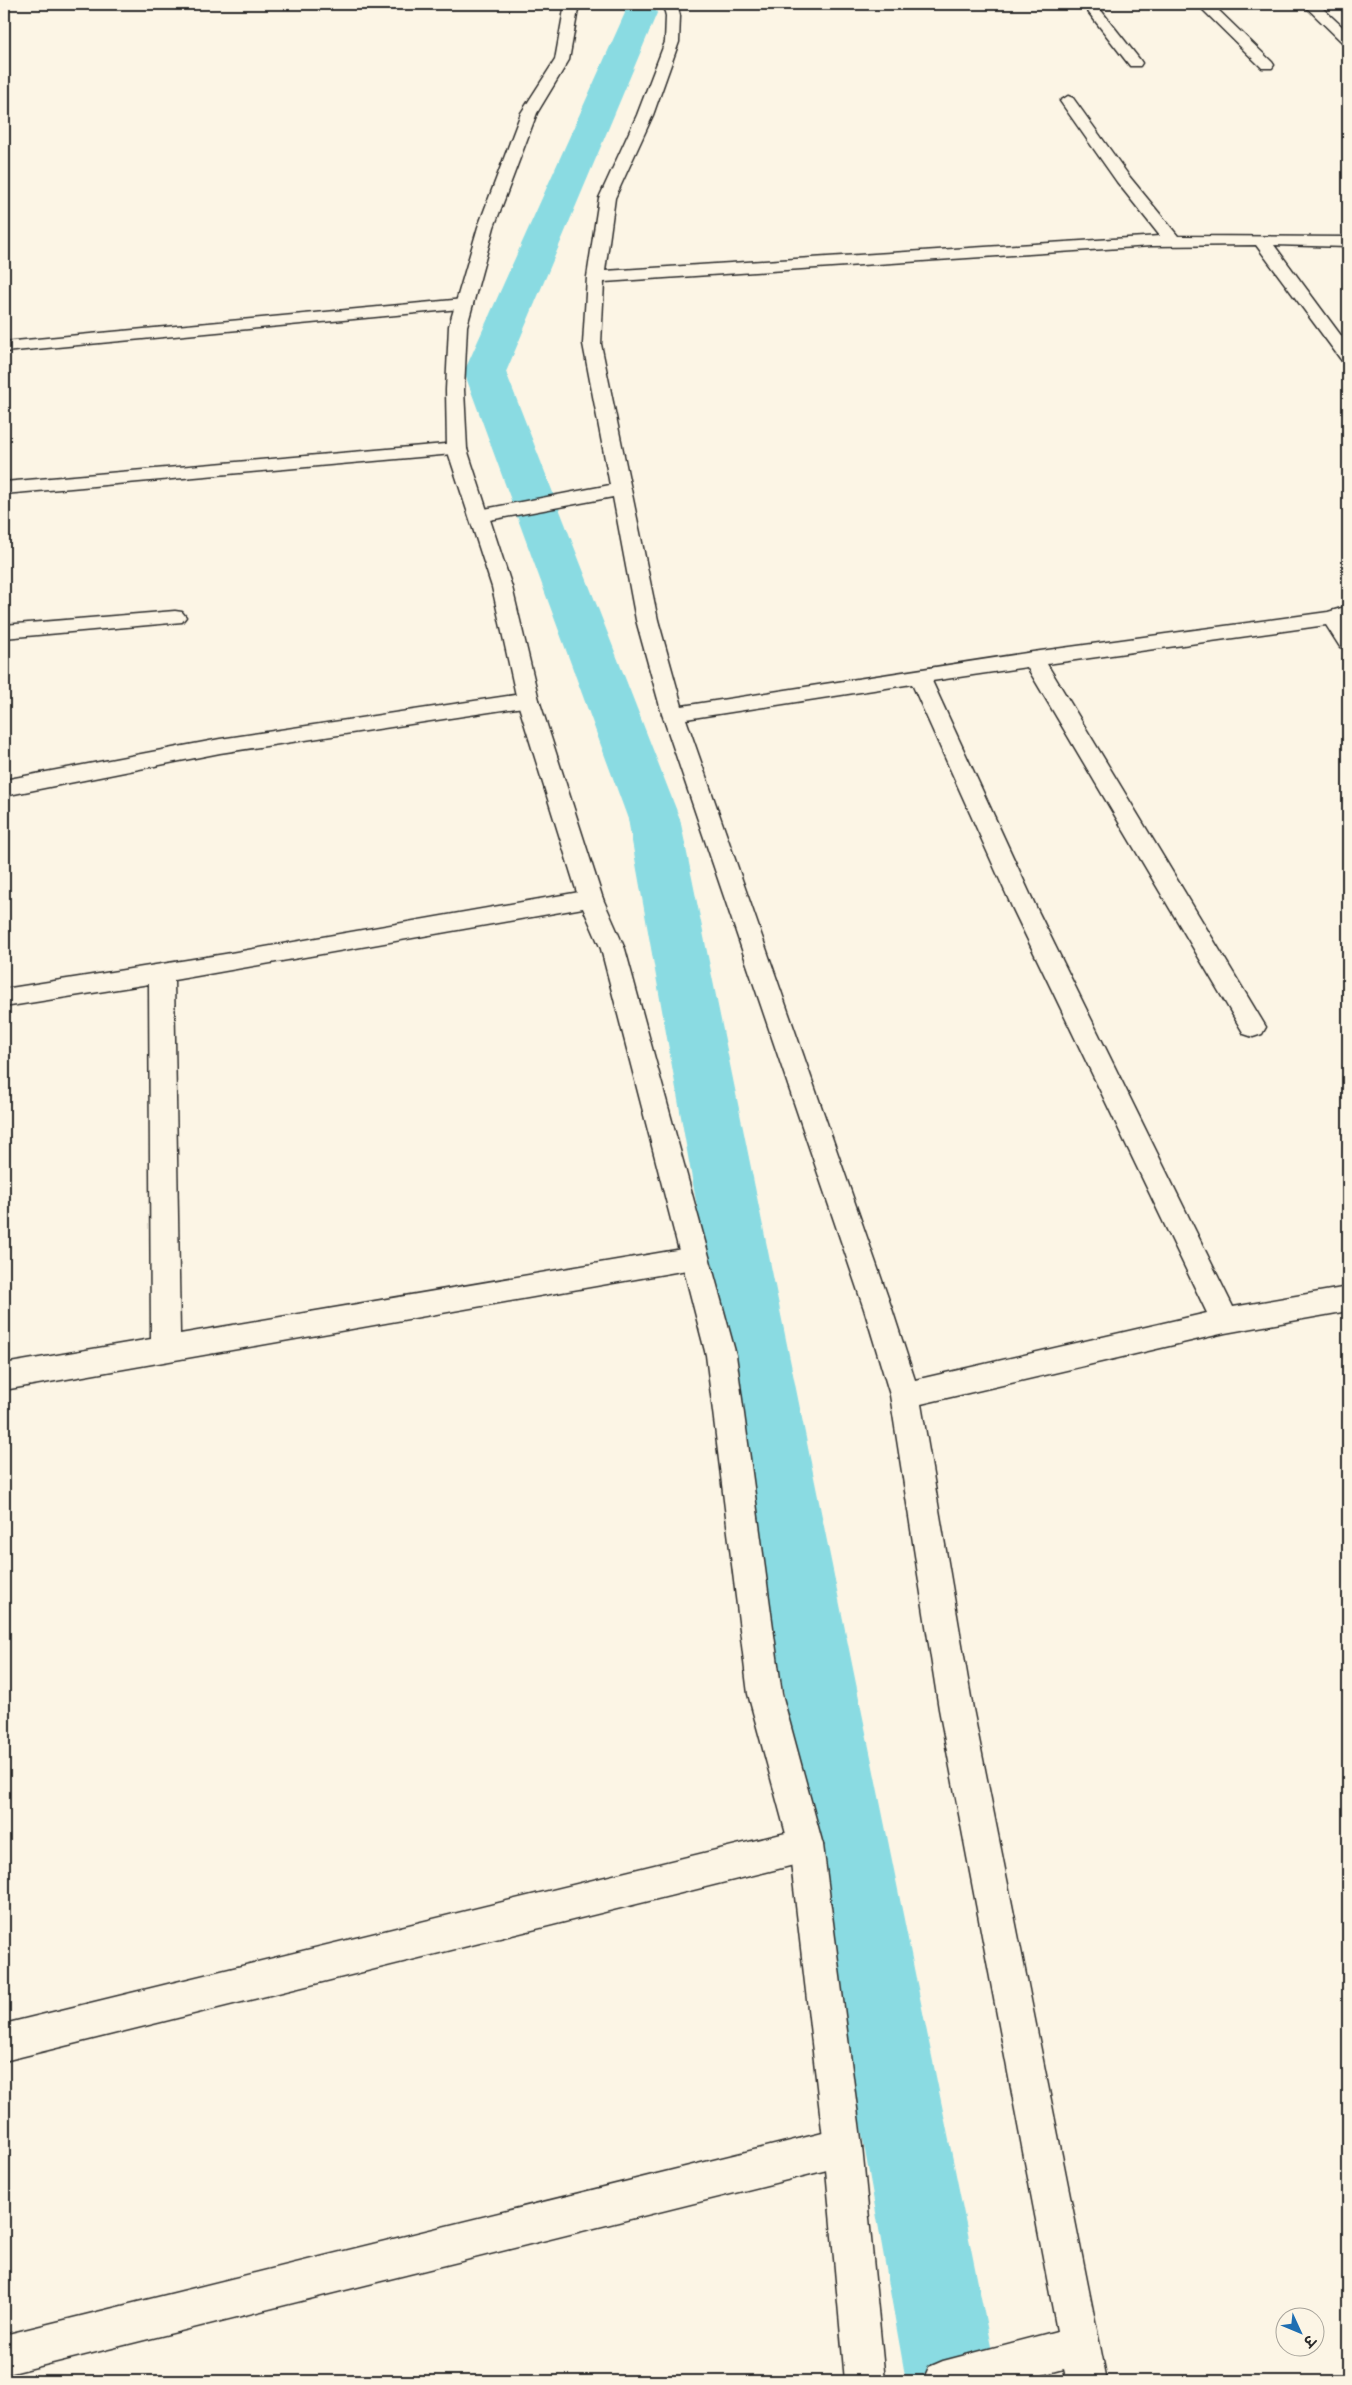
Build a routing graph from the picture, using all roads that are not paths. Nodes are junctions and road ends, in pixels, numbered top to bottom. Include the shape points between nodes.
1 (572, 4) edge
2 (670, 4) edge
3 (1089, 4) edge
4 (1204, 4) edge
5 (1310, 4) edge
6 (1340, 15) dead end
7 (1322, 16) junction
8 (1348, 40) edge
9 (1135, 62) dead end
10 (1267, 65) dead end
11 (1068, 101) dead end
12 (1261, 240) junction
13 (1173, 241) junction
14 (1348, 242) edge
15 (596, 277) junction
16 (464, 304) junction
17 (4, 347) edge
18 (1348, 357) edge
19 (457, 448) junction
20 (4, 488) edge
21 (622, 489) junction
22 (479, 516) junction
23 (1340, 615) edge
24 (175, 616) dead end
25 (4, 632) edge
26 (1348, 642) edge
27 (1033, 659) junction
28 (919, 676) junction
29 (528, 700) junction
30 (673, 714) junction
31 (4, 788) edge
32 (591, 899) junction
33 (161, 973) junction
34 (4, 998) edge
35 (1253, 1027) dead end
36 (694, 1259) junction
37 (1348, 1299) edge
38 (1225, 1321) junction
39 (166, 1350) junction
40 (4, 1377) edge
41 (905, 1395) junction
42 (806, 1845) junction
43 (4, 2043) edge
44 (843, 2147) junction
45 (4, 2355) edge
46 (1084, 2363) edge
47 (864, 2381) edge
48 (943, 2381) edge

1 - 16 street via 562,60 529,113 486,227
2 - 15 street via 672,42 645,115 607,198
3 - 9 street
4 - 10 street
5 - 7 street
6 - 7 street
7 - 8 street
11 - 13 street via 1123,179
12 - 13 street
12 - 14 street
12 - 18 street
13 - 15 street via 1016,248
15 - 21 street via 592,344
16 - 17 street
16 - 19 street via 458,326 455,381
19 - 20 street
19 - 22 street
21 - 22 street
21 - 30 street via 647,620
22 - 29 street via 502,587
23 - 26 street
23 - 27 street
24 - 25 street
27 - 28 street
27 - 35 street
28 - 30 street
28 - 38 street via 1024,907
29 - 31 street via 220,746
29 - 32 street
30 - 41 street
32 - 33 street
32 - 36 street via 613,949
33 - 34 street
33 - 39 street
36 - 39 street
36 - 42 street via 721,1355 765,1694
37 - 38 street
38 - 41 street
39 - 40 street
41 - 46 street via 956,1709
42 - 43 street
42 - 44 street
44 - 45 street
44 - 47 street
46 - 48 street via 1020,2361

